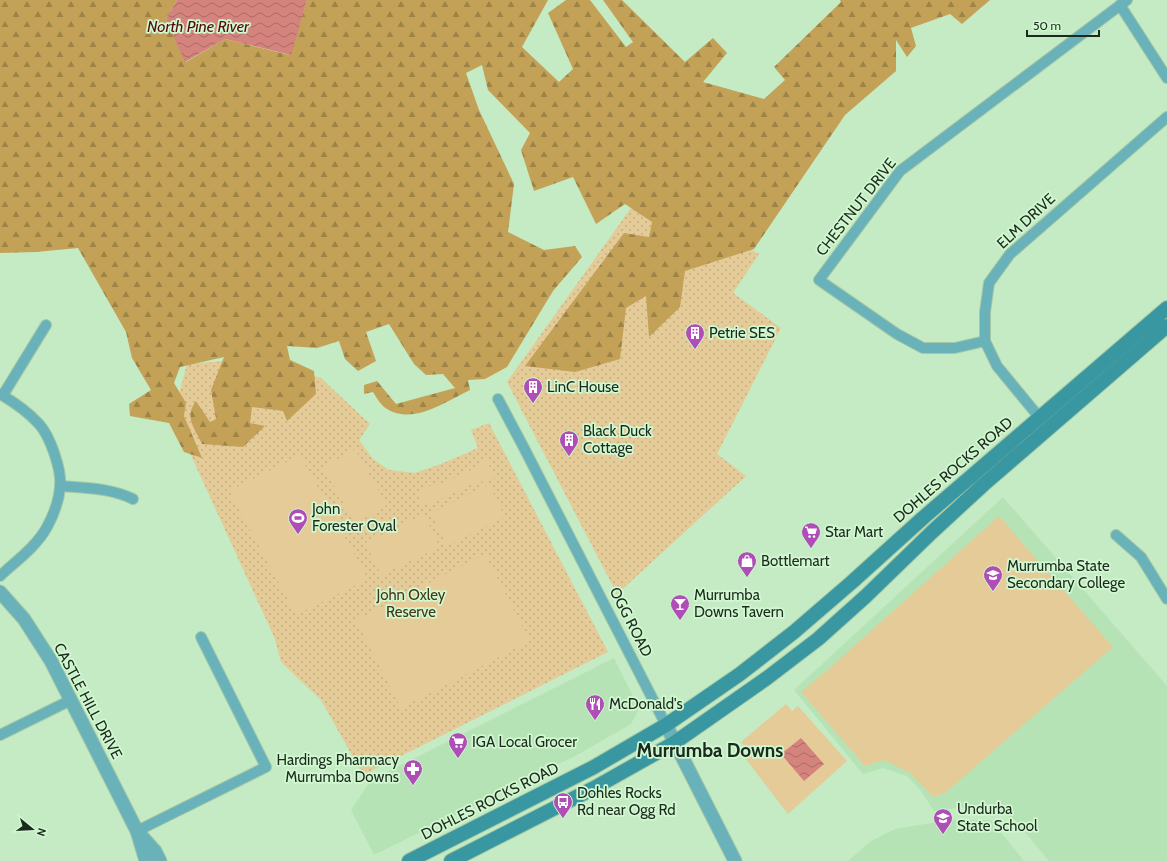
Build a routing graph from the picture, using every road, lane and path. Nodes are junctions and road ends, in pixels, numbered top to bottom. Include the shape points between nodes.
1 (1123, 2) edge
2 (1167, 78) edge
3 (1167, 117) edge
4 (1167, 308) edge
5 (46, 325) dead end
6 (1167, 326) edge
7 (984, 341) junction
8 (2, 395) edge
9 (498, 399) dead end
10 (1039, 417) junction
11 (60, 486) junction
12 (133, 499) dead end
13 (1116, 535) dead end
14 (0, 576) edge
15 (0, 592) edge
16 (1167, 599) edge
17 (201, 637) dead end
18 (70, 700) junction
19 (666, 726) junction
20 (0, 735) edge
21 (674, 743) junction
22 (137, 831) junction
23 (146, 861) edge
24 (160, 861) edge
25 (409, 861) edge
26 (451, 861) edge
27 (735, 861) edge

1 - 2 street
1 - 7 street, CHESTNUT DRIVE via 900,171 819,280 897,334 923,348 955,348
3 - 7 street, ELM DRIVE via 1010,254 989,283
4 - 10 main road, DOHLES ROCKS ROAD
5 - 8 street
6 - 21 main road, DOHLES ROCKS ROAD via 983,485 818,638
7 - 10 street, ELM DRIVE via 996,366
8 - 11 street via 23,409 40,425 51,444
9 - 19 street, OGG ROAD
10 - 19 main road, DOHLES ROCKS ROAD via 794,632
11 - 12 street via 104,489
11 - 14 street via 54,512 46,528
13 - 16 street via 1141,557
15 - 18 street, CASTLE HILL DRIVE via 24,619 51,661
17 - 22 street via 266,767
18 - 20 street
18 - 22 street, CASTLE HILL DRIVE
19 - 21 street, OGG ROAD
19 - 25 main road, DOHLES ROCKS ROAD via 594,767
21 - 26 main road, DOHLES ROCKS ROAD via 594,788
21 - 27 street, OGG ROAD
22 - 23 street, CASTLE HILL DRIVE
22 - 24 street, CASTLE HILL DRIVE via 155,851

